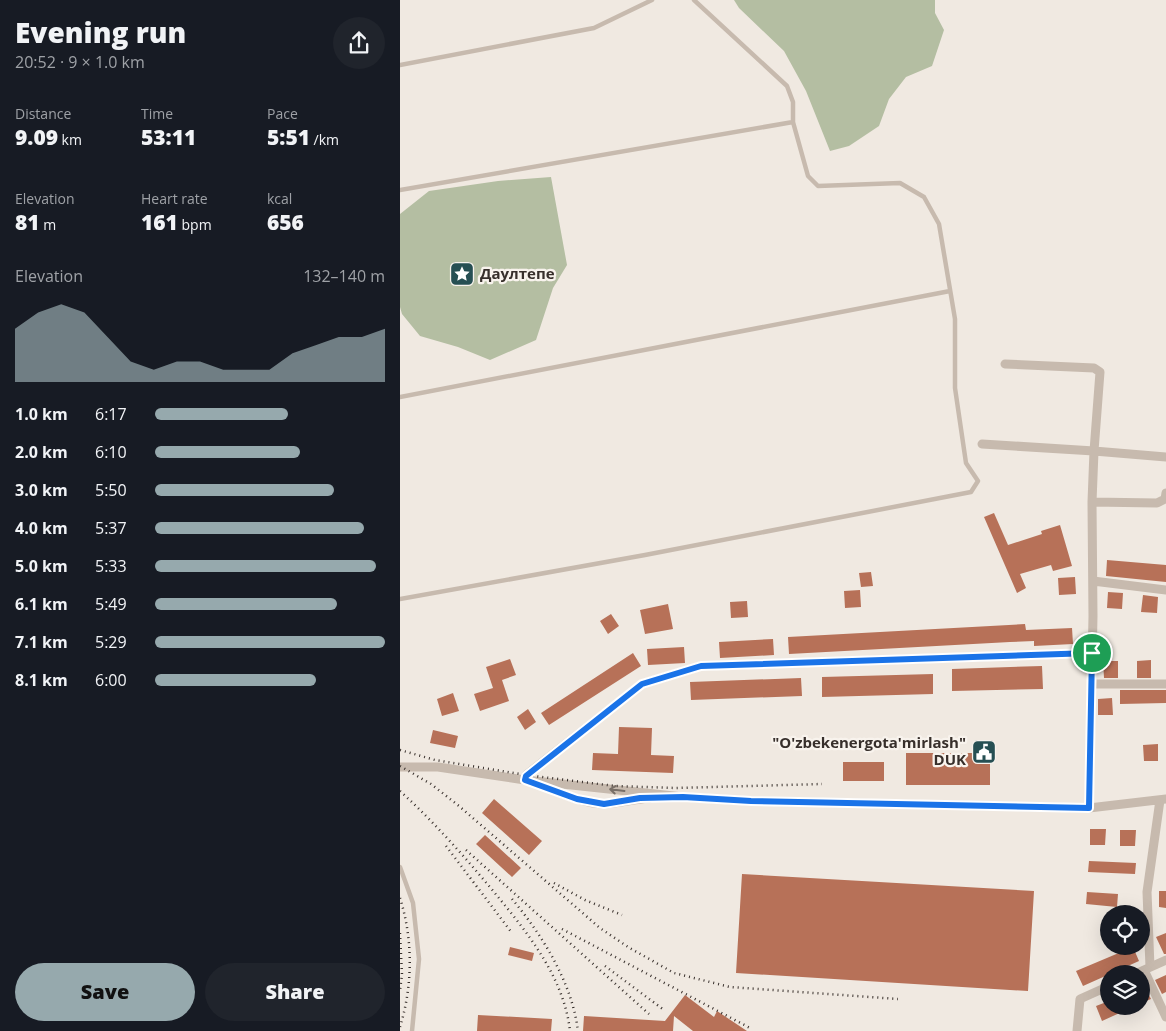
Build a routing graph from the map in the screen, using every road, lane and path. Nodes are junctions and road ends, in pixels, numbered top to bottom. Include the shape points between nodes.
1 (652, 0) edge
2 (694, 0) edge
3 (400, 65) edge
4 (793, 122) junction
5 (400, 190) edge
6 (950, 290) junction
7 (1005, 364) dead end
8 (400, 397) edge
9 (982, 444) dead end
10 (1094, 451) junction
11 (1166, 457) edge
12 (1166, 493) edge
13 (1092, 502) junction
14 (1093, 581) junction
15 (1166, 590) edge
16 (400, 599) edge
17 (1092, 653) junction
18 (1092, 684) junction
19 (1166, 684) edge
20 (400, 767) edge
21 (525, 780) junction
22 (683, 797) junction
23 (1163, 800) edge
24 (1089, 808) junction
25 (400, 867) edge
26 (1166, 960) edge
27 (1143, 965) edge
28 (1150, 967) edge
29 (1150, 985) edge
30 (1100, 990) edge
31 (1166, 1018) edge
32 (412, 1031) edge
33 (1078, 1031) edge

1 - 3 lane via 594,28
2 - 4 lane via 787,86 793,102
4 - 5 lane
4 - 6 lane via 808,176 818,186 900,183 924,197 939,224
6 - 8 lane
6 - 16 lane via 955,319 957,407 966,463 978,481 971,492
7 - 10 street via 1094,368 1100,372
9 - 10 street
10 - 11 street
10 - 13 street
12 - 13 street via 1164,499 1157,503
13 - 14 street
14 - 15 street
14 - 17 street
17 - 18 street
17 - 21 street via 701,666 642,684
18 - 19 street
18 - 24 street
20 - 21 street via 438,767
22 -> 21 street
21 - 22 street via 598,803
22 - 24 street
23 - 24 street
23 - 27 street via 1147,892
25 - 32 lane via 413,903 419,959
26 - 28 street
29 - 31 street
30 - 33 street via 1080,999

